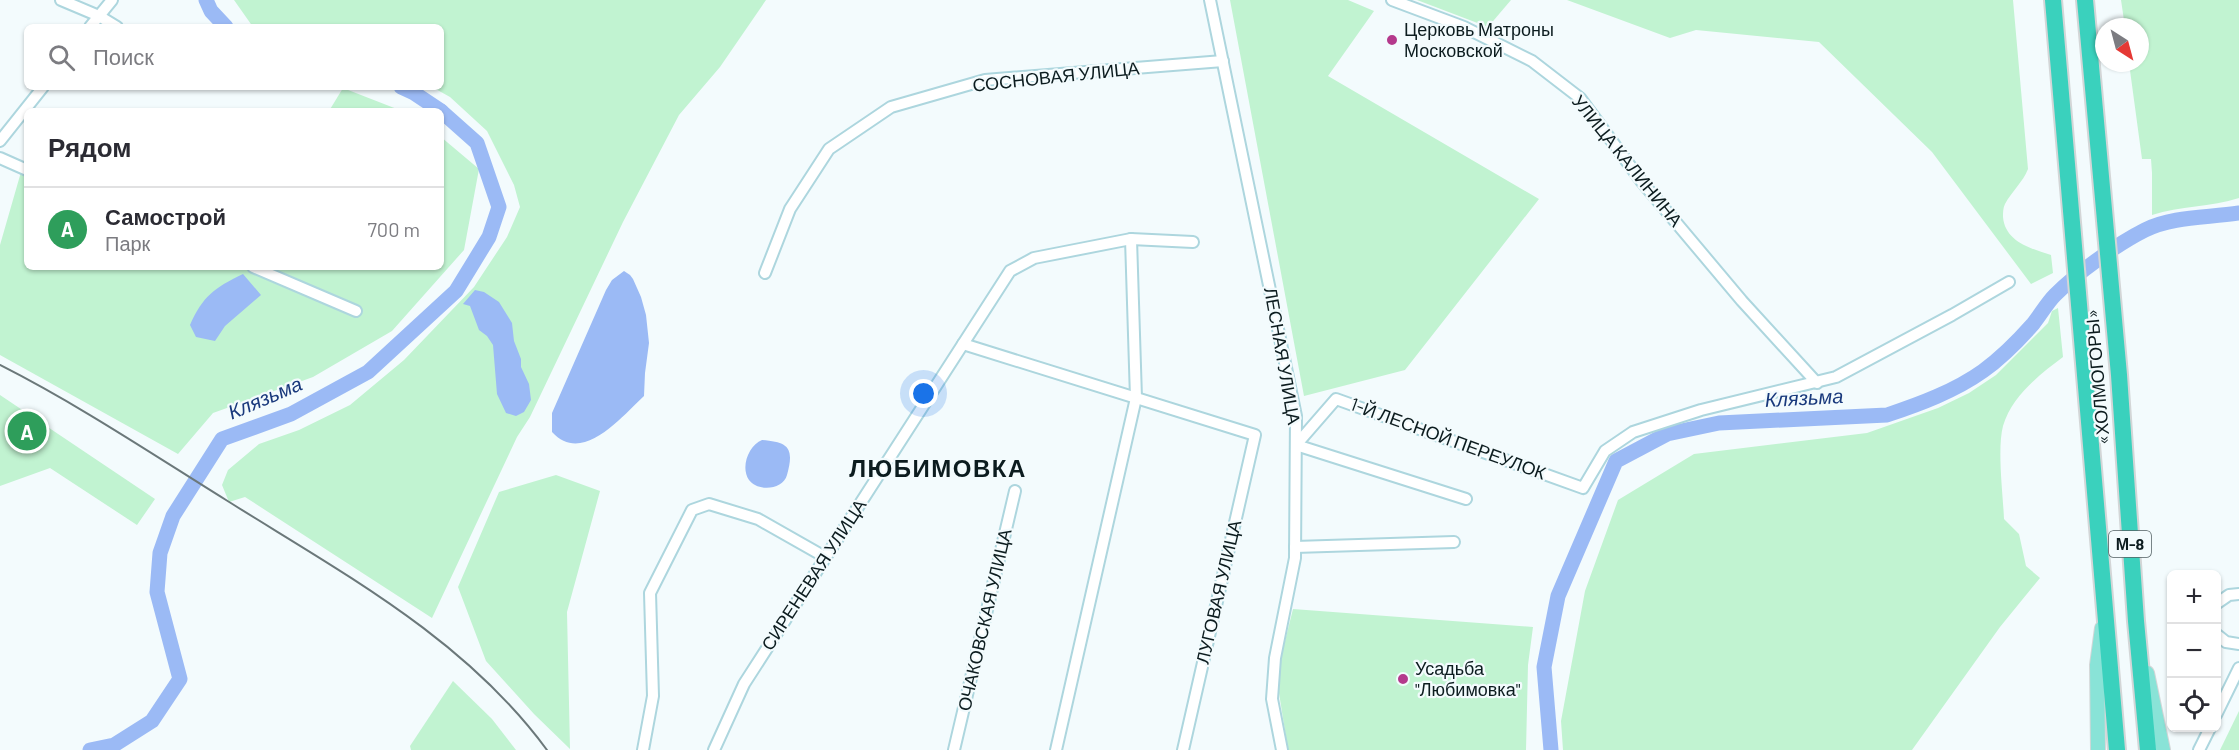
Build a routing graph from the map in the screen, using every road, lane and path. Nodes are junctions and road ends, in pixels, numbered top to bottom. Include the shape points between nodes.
1 (61, 0) edge
2 (112, 0) edge
3 (1210, 0) edge
4 (1392, 0) edge
5 (2054, 0) edge
6 (2085, 0) edge
7 (99, 16) junction
8 (92, 24) edge
9 (112, 24) edge
10 (1223, 61) junction
11 (41, 90) edge
12 (26, 108) edge
13 (24, 111) edge
14 (0, 141) edge
15 (0, 158) edge
16 (24, 169) edge
17 (1131, 239) junction
18 (1193, 242) dead end
19 (260, 270) edge
20 (765, 273) dead end
21 (2009, 282) dead end
22 (356, 311) dead end
23 (963, 344) junction
24 (1817, 382) junction
25 (1136, 398) junction
26 (1296, 445) junction
27 (1015, 491) dead end
28 (1466, 499) dead end
29 (1454, 542) dead end
30 (1295, 548) junction
31 (825, 557) junction
32 (2239, 594) edge
33 (2221, 601) edge
34 (2105, 602) junction
35 (2136, 621) junction
36 (2221, 638) edge
37 (2239, 644) edge
38 (2239, 668) edge
39 (2221, 706) edge
40 (2208, 732) edge
41 (643, 750) edge
42 (714, 750) edge
43 (954, 750) edge
44 (1056, 750) edge
45 (1183, 750) edge
46 (1282, 750) edge
47 (2097, 750) edge
48 (2117, 750) edge
49 (2148, 750) edge
50 (2163, 750) edge
51 (2199, 750) edge

1 - 7 street
2 - 7 street
3 - 10 street, ЛЕСНАЯ УЛИЦА
4 - 24 street, УЛИЦА КАЛИНИНА via 1464,27 1532,61 1580,98 1642,182 1742,301
5 - 34 highway, «ХОЛМОГОРЫ» / М-8
6 - 35 highway, «ХОЛМОГОРЫ» / М-8
7 - 8 street
7 - 9 street
10 - 20 street, СОСНОВАЯ УЛИЦА via 985,80 891,107 829,149 789,209
10 - 26 street, ЛЕСНАЯ УЛИЦА via 1296,416
11 - 12 street
13 - 14 street
15 - 16 street
17 - 18 street, СИРЕНЕВАЯ УЛИЦА
17 - 23 street, СИРЕНЕВАЯ УЛИЦА via 1034,258 1010,271
17 - 25 street
19 - 22 street
21 - 24 street via 1846,371
23 - 25 street
23 - 31 street, СИРЕНЕВАЯ УЛИЦА
24 - 26 street, 1-Й ЛЕСНОЙ ПЕРЕУЛОК via 1701,410 1633,432 1605,451 1583,488 1336,399
25 - 44 street
25 - 45 street, ЛУГОВАЯ УЛИЦА via 1255,435
26 - 28 street
26 - 30 street, ЛЕСНАЯ УЛИЦА
27 - 43 street, ОЧАКОВСКАЯ УЛИЦА
29 - 30 street
30 - 46 street, ЛЕСНАЯ УЛИЦА via 1275,658 1272,699
31 - 41 street via 758,519 709,504 692,510 650,593 653,696
31 - 42 street, СИРЕНЕВАЯ УЛИЦА via 744,684
32 - 33 street
34 - 47 main road via 2097,665
34 - 48 highway, «ХОЛМОГОРЫ» / М-8
35 - 49 highway, «ХОЛМОГОРЫ» / М-8
35 - 50 main road
36 - 37 street
38 - 39 street
40 - 51 street

